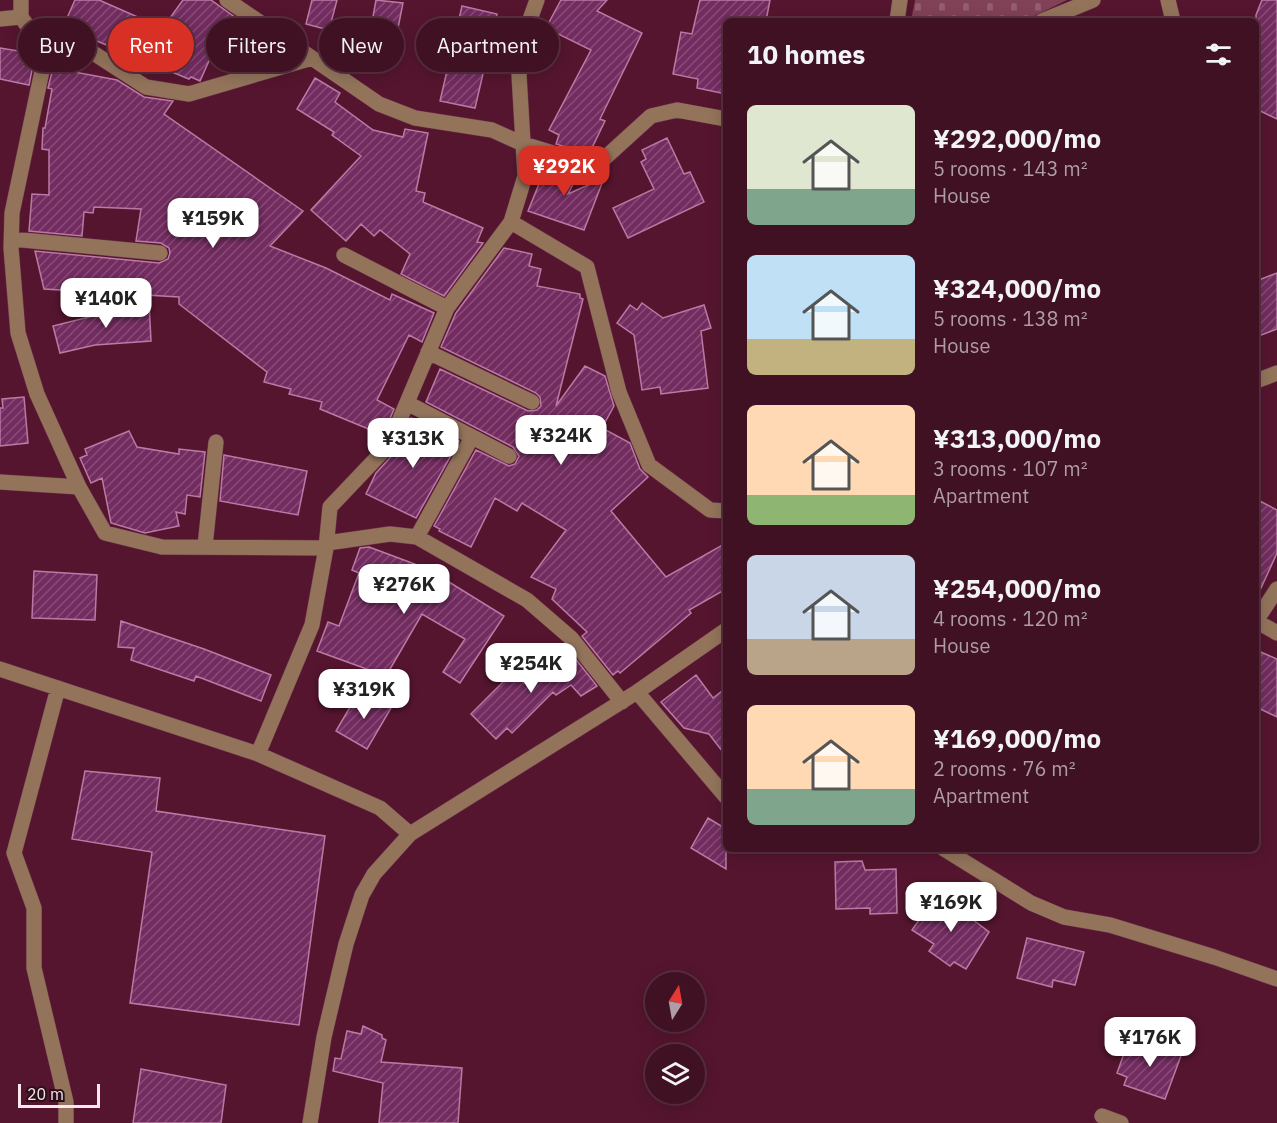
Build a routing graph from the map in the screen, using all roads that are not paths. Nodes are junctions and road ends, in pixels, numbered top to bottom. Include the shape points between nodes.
1 (21, 0) edge
2 (227, 0) edge
3 (537, 0) edge
4 (900, 0) edge
5 (1093, 0) edge
6 (1168, 0) edge
7 (21, 17) joint
8 (897, 18) edge
9 (1049, 18) edge
10 (1172, 18) edge
11 (0, 19) edge
12 (96, 55) edge
13 (312, 58) junction
14 (42, 72) edge
15 (723, 118) edge
16 (523, 144) junction
17 (511, 222) junction
18 (12, 239) junction
19 (160, 253) dead end
20 (345, 255) dead end
21 (447, 308) junction
22 (428, 352) junction
23 (1277, 373) edge
24 (1259, 380) edge
25 (532, 402) dead end
26 (407, 403) junction
27 (472, 437) junction
28 (216, 442) dead end
29 (509, 456) dead end
30 (0, 482) edge
31 (79, 487) junction
32 (723, 511) edge
33 (417, 537) junction
34 (326, 545) junction
35 (205, 546) junction
36 (1277, 589) edge
37 (1259, 616) edge
38 (1259, 623) edge
39 (723, 632) edge
40 (1277, 633) edge
41 (0, 669) edge
42 (58, 688) junction
43 (638, 692) junction
44 (622, 702) junction
45 (258, 754) junction
46 (723, 793) edge
47 (410, 834) junction
48 (7, 852) edge
49 (949, 852) edge
50 (1277, 979) edge
51 (1102, 1116) dead end
52 (66, 1123) edge
53 (310, 1123) edge
54 (1120, 1123) edge

1 - 7 street
2 - 13 street
3 - 16 street via 519,75
4 - 8 street
5 - 9 street
6 - 10 street
7 - 11 street
12 - 13 street via 146,87 189,94
13 - 16 street via 379,104 415,118 492,130
14 - 18 street via 12,213
15 - 16 street via 677,110 651,116 597,166
16 - 17 street via 525,176
17 - 21 street
17 - 32 street via 587,267 620,392 650,465 710,510
18 - 19 street
18 - 31 street via 18,333 37,394
20 - 21 street
21 - 22 street
22 - 25 street
22 - 26 street
23 - 24 street
26 - 27 street
26 - 34 street via 389,445 330,507
27 - 29 street
27 - 33 street
28 - 35 street
30 - 31 street
31 - 35 street via 105,532 162,547
33 - 34 street via 390,534
33 - 44 street via 527,600 571,638
34 - 35 street
34 - 45 street via 312,625
36 - 37 street
38 - 40 street
39 - 43 street
41 - 42 street
42 - 45 street
42 - 48 street
43 - 44 street
43 - 46 street
44 - 47 street
45 - 47 street via 380,808
47 - 53 street via 362,895 324,1037
48 - 52 street via 34,908 34,968 66,1102
49 - 50 street via 1031,903 1064,917 1110,925
51 - 54 street

